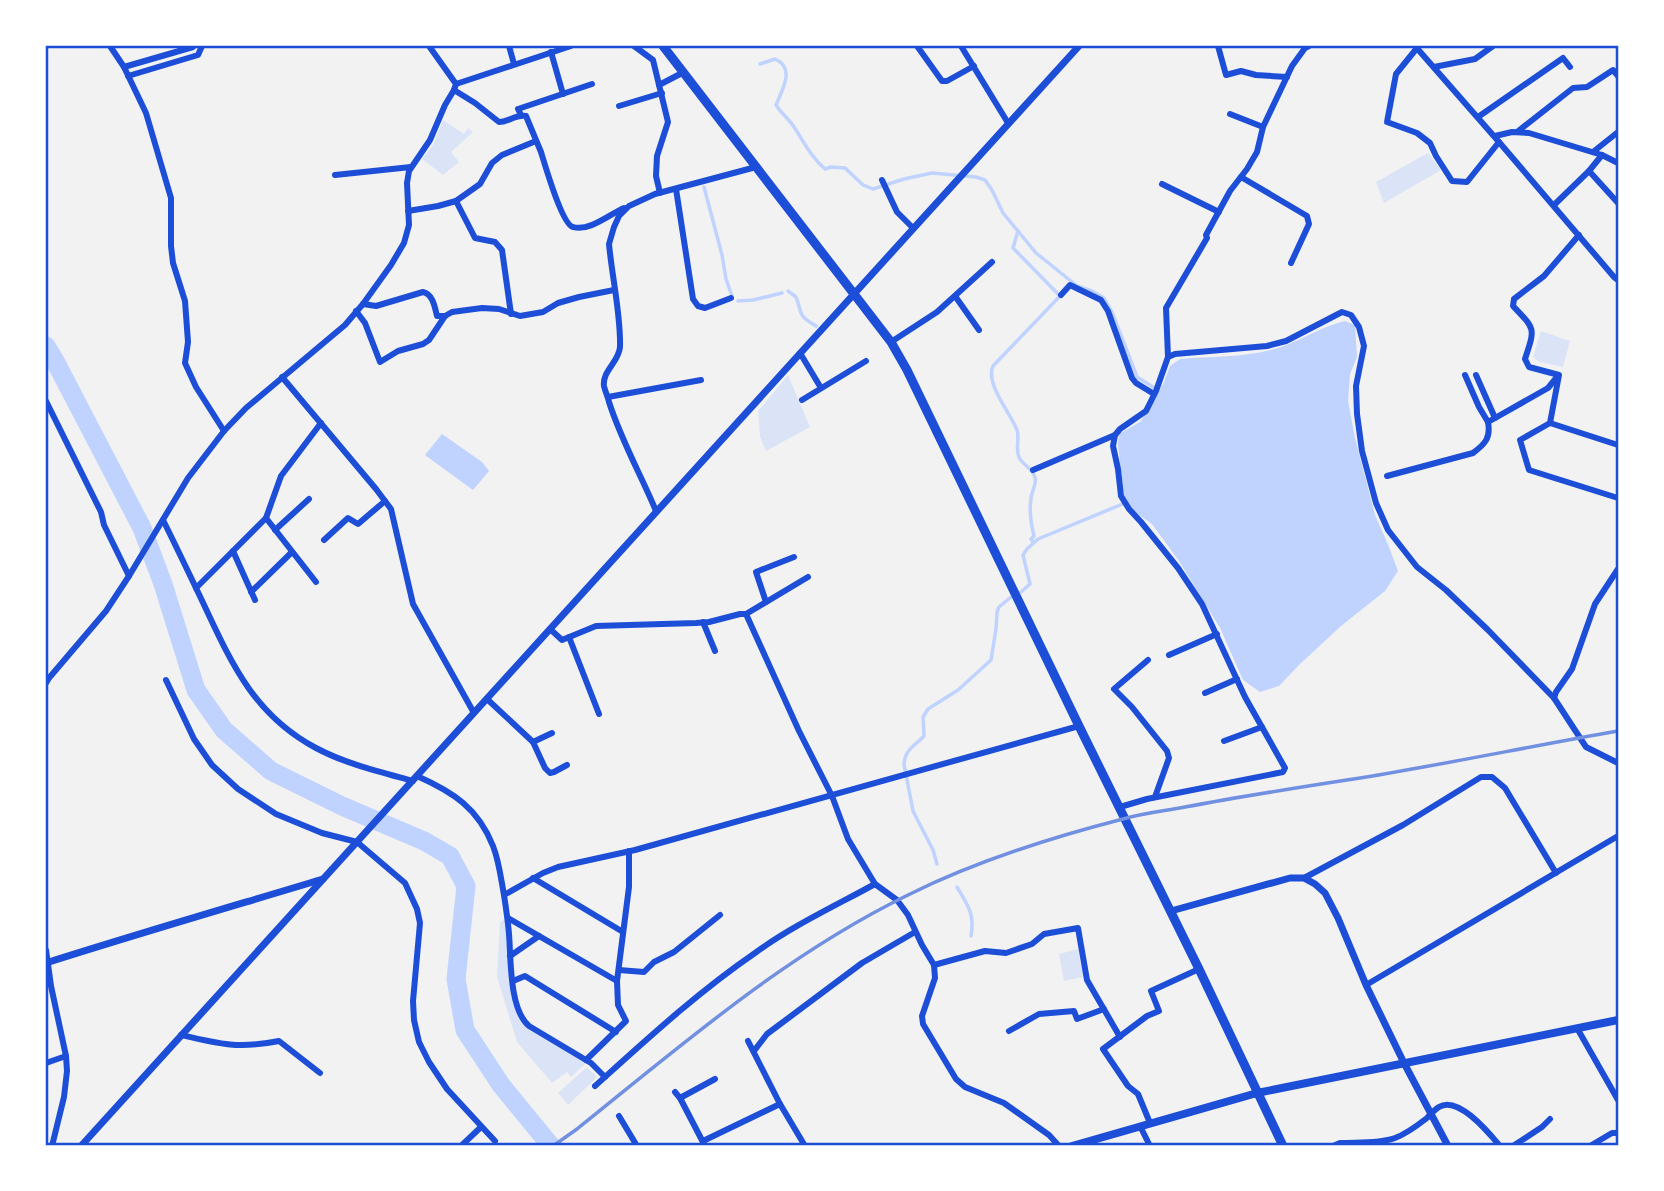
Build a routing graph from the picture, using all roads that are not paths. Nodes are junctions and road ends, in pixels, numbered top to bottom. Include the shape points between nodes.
1 (110, 46) edge
2 (193, 46) edge
3 (202, 46) edge
4 (429, 46) edge
5 (509, 46) edge
6 (571, 46) edge
7 (634, 46) edge
8 (663, 46) edge
9 (918, 46) edge
10 (961, 46) edge
11 (1079, 46) edge
12 (1218, 46) edge
13 (1309, 46) edge
14 (1493, 46) edge
15 (1416, 47) edge
16 (551, 52) junction
17 (514, 64) junction
18 (974, 66) junction
19 (124, 67) junction
20 (1570, 67) dead end
21 (1434, 68) junction
22 (684, 72) junction
23 (128, 76) junction
24 (1619, 76) edge
25 (1287, 77) junction
26 (592, 84) dead end
27 (659, 85) junction
28 (455, 87) junction
29 (662, 93) junction
30 (563, 94) junction
31 (619, 106) dead end
32 (1230, 114) dead end
33 (521, 115) junction
34 (1478, 117) junction
35 (1008, 124) junction
36 (1263, 127) junction
37 (1517, 132) junction
38 (1619, 132) edge
39 (1497, 139) junction
40 (536, 141) junction
41 (1593, 152) junction
42 (1602, 155) junction
43 (1619, 163) edge
44 (411, 167) junction
45 (756, 167) junction
46 (1589, 171) junction
47 (335, 175) dead end
48 (1241, 177) junction
49 (882, 180) dead end
50 (1162, 184) dead end
51 (676, 188) junction
52 (660, 193) junction
53 (456, 201) junction
54 (1619, 203) edge
55 (1553, 205) junction
56 (629, 206) junction
57 (408, 211) junction
58 (1219, 212) junction
59 (598, 223) junction
60 (914, 228) junction
61 (1579, 234) junction
62 (611, 236) junction
63 (992, 262) dead end
64 (1291, 263) dead end
65 (1619, 280) edge
66 (614, 290) junction
67 (854, 294) junction
68 (1061, 295) dead end
69 (955, 296) junction
70 (731, 298) dead end
71 (363, 304) junction
72 (356, 311) junction
73 (510, 314) junction
74 (445, 316) junction
75 (979, 330) dead end
76 (891, 342) junction
77 (800, 353) junction
78 (1168, 357) junction
79 (866, 361) dead end
80 (1476, 374) dead end
81 (1465, 375) dead end
82 (1559, 375) junction
83 (282, 377) junction
84 (701, 380) dead end
85 (821, 388) junction
86 (1154, 394) junction
87 (608, 397) junction
88 (802, 400) dead end
89 (46, 401) edge
90 (1495, 418) junction
91 (1488, 422) junction
92 (1550, 423) junction
93 (321, 424) junction
94 (224, 431) junction
95 (1115, 436) junction
96 (1619, 445) edge
97 (1033, 470) dead end
98 (1387, 476) dead end
99 (1619, 498) edge
100 (309, 499) dead end
101 (385, 501) junction
102 (342, 512) dead end
103 (656, 512) junction
104 (266, 518) junction
105 (348, 518) junction
106 (162, 522) junction
107 (275, 530) junction
108 (324, 540) dead end
109 (233, 551) junction
110 (292, 552) junction
111 (794, 557) dead end
112 (1619, 569) edge
113 (131, 573) junction
114 (808, 577) dead end
115 (316, 582) dead end
116 (196, 588) junction
117 (251, 592) junction
118 (255, 600) dead end
119 (766, 602) junction
120 (746, 614) junction
121 (703, 622) junction
122 (550, 629) junction
123 (1217, 634) junction
124 (569, 637) junction
125 (715, 651) dead end
126 (1169, 655) dead end
127 (1148, 660) dead end
128 (584, 675) junction
129 (576, 678) dead end
130 (46, 679) edge
131 (1237, 679) junction
132 (166, 680) dead end
133 (1205, 693) dead end
134 (1554, 698) junction
135 (487, 699) junction
136 (588, 710) dead end
137 (474, 713) junction
138 (1079, 726) junction
139 (1262, 727) junction
140 (552, 733) dead end
141 (1224, 741) dead end
142 (533, 742) junction
143 (1619, 763) edge
144 (567, 765) dead end
145 (413, 780) junction
146 (832, 796) junction
147 (1155, 797) junction
148 (1120, 807) junction
149 (1619, 835) edge
150 (357, 842) junction
151 (629, 851) junction
152 (1556, 873) junction
153 (533, 878) junction
154 (1304, 878) junction
155 (324, 879) junction
156 (875, 884) junction
157 (504, 895) junction
158 (1171, 911) junction
159 (720, 915) dead end
160 (508, 918) junction
161 (623, 932) junction
162 (915, 932) junction
163 (539, 936) junction
164 (46, 950) edge
165 (510, 956) junction
166 (46, 963) edge
167 (934, 965) junction
168 (1199, 969) junction
169 (619, 970) junction
170 (513, 981) junction
171 (617, 981) junction
172 (1366, 985) junction
173 (1104, 1009) junction
174 (1619, 1020) edge
175 (1577, 1028) junction
176 (1009, 1031) dead end
177 (616, 1032) junction
178 (181, 1035) junction
179 (1120, 1037) junction
180 (748, 1041) dead end
181 (754, 1051) junction
182 (66, 1056) junction
183 (586, 1060) junction
184 (46, 1063) edge
185 (1404, 1063) junction
186 (320, 1073) dead end
187 (605, 1077) junction
188 (715, 1079) dead end
189 (595, 1086) dead end
190 (675, 1092) dead end
191 (1257, 1093) junction
192 (680, 1098) junction
193 (1619, 1100) edge
194 (780, 1104) junction
195 (1432, 1113) junction
196 (620, 1116) dead end
197 (1550, 1119) dead end
198 (1150, 1123) junction
199 (1140, 1126) junction
200 (481, 1127) junction
201 (1619, 1133) edge
202 (46, 1138) edge
203 (495, 1141) dead end
204 (704, 1143) edge
205 (1384, 1144) edge
206 (51, 1145) edge
207 (81, 1146) edge
208 (461, 1146) edge
209 (637, 1146) edge
210 (806, 1146) edge
211 (1059, 1146) edge
212 (1072, 1146) edge
213 (1150, 1146) edge
214 (1283, 1146) edge
215 (1334, 1146) edge
216 (1448, 1146) edge
217 (1500, 1146) edge
218 (1513, 1146) edge
219 (1590, 1146) edge

1 - 19 street
2 - 19 street
3 - 23 street via 198,55
4 - 28 street
5 - 17 street
6 - 16 street
7 - 27 street via 653,60
8 - 22 main road
9 - 18 street via 942,81
10 - 18 street
11 - 35 street
12 - 25 street via 1226,75 1241,71
13 - 25 street
14 - 21 street via 1475,59
15 - 21 street
15 - 39 street via 1396,74 1387,122 1430,143 1452,181 1466,182
16 - 17 street
16 - 30 street
17 - 28 street
18 - 35 street
19 - 23 street
20 - 34 street via 1563,58
21 - 34 street
22 - 27 street
22 - 45 main road
23 - 94 street via 146,113 171,198 173,264 185,301 185,363
24 - 37 street via 1613,71 1587,87 1573,88
25 - 36 street
26 - 30 street
27 - 29 street
28 - 33 street via 499,122
28 - 44 street via 430,140
29 - 31 street
29 - 52 street via 668,122 657,156
30 - 33 street via 518,109
32 - 36 street
33 - 40 street via 526,116
34 - 39 street
35 - 60 street
36 - 48 street via 1257,152
37 - 39 street
37 - 41 street
38 - 41 street
39 - 55 street
40 - 53 street via 502,155 480,184
40 - 59 street via 570,225
41 - 42 street
42 - 43 street
42 - 46 street
44 - 47 street
44 - 57 street
45 - 51 street
45 - 67 main road
46 - 54 street
46 - 55 street
48 - 58 street
48 - 64 street via 1307,216 1309,224
49 - 60 street via 897,212
50 - 58 street
51 - 52 street
51 - 70 street via 693,299 705,308
52 - 56 street
53 - 57 street
53 - 73 street via 475,238 495,242 502,250
55 - 61 street
56 - 59 street
56 - 62 street
57 - 71 street via 404,243
58 - 78 street via 1166,308
59 - 62 street
60 - 67 street
61 - 65 street
61 - 82 street via 1544,276 1514,299 1513,306 1531,325 1525,359 1529,367
62 - 66 street
63 - 69 street
66 - 73 street via 558,303 543,312
66 - 87 street via 620,346 605,376
67 - 76 main road
67 - 77 street
68 - 86 street via 1070,285 1101,300 1132,378
69 - 75 street
69 - 76 street
71 - 72 street
71 - 74 street via 376,306 423,292 430,296 438,316
72 - 74 street via 380,362 429,340
72 - 83 street
73 - 74 street via 482,308
76 - 138 main road
77 - 85 street
77 - 103 street
78 - 86 street
78 - 134 street via 1267,346 1342,312 1351,315 1364,345 1356,386 1362,451 1388,530 1417,567
79 - 85 street
80 - 90 street
81 - 91 street
82 - 90 street via 1548,388
82 - 92 street
83 - 93 street
83 - 94 street
84 - 87 street
85 - 88 street
86 - 95 street via 1146,411
87 - 103 street
89 - 113 street
90 - 91 street
91 - 98 street via 1490,432 1484,445 1473,453
92 - 96 street
92 - 99 street via 1520,440 1529,470
93 - 101 street
93 - 104 street via 278,482
94 - 106 street
95 - 97 street
95 - 123 street via 1121,496 1190,584
100 - 107 street
101 - 105 street via 358,524
101 - 137 street via 391,509 413,604
102 - 105 street
103 - 122 street
104 - 107 street
104 - 109 street
105 - 108 street
106 - 113 street
106 - 116 street
107 - 110 street
109 - 116 street
109 - 117 street
110 - 115 street
110 - 117 street
111 - 119 street via 756,572
112 - 134 street via 1595,604 1572,669
113 - 130 street via 106,611
114 - 119 street
116 - 145 street via 231,663 282,727 332,756
117 - 118 street
119 - 120 street
120 - 121 street
120 - 146 street
121 - 124 street via 596,626
121 - 125 street
122 - 124 street via 562,640
122 - 135 street
123 - 126 street
123 - 131 street
124 - 128 street
127 - 147 street via 1114,689 1167,751 1169,758
128 - 129 street
128 - 136 street via 598,711
131 - 133 street
131 - 139 street
132 - 150 street via 194,739 212,765 239,789 276,814
134 - 143 street via 1586,747
135 - 137 street
135 - 142 street
137 - 145 street
138 - 146 street
138 - 148 main road
139 - 141 street
139 - 147 street via 1285,768 1283,772
140 - 142 street
142 - 144 street via 550,773
145 - 150 street
145 - 157 street via 443,788 475,815 494,847
146 - 151 street
146 - 156 street via 848,839
147 - 148 street
148 - 158 main road
149 - 152 street
150 - 155 street
150 - 200 street via 405,883 412,897 420,923 413,1001 419,1042 447,1089
151 - 153 street via 558,867
151 - 161 street
152 - 154 street via 1504,788 1492,777 1481,777
152 - 172 street
153 - 157 street
153 - 161 street
154 - 158 street
154 - 172 street via 1325,893
155 - 166 street
155 - 178 street
156 - 162 street via 897,900
156 - 187 street via 756,951
157 - 160 street
158 - 168 main road
159 - 169 street via 644,972
160 - 163 street
160 - 165 street
161 - 169 street
162 - 167 street
162 - 181 street via 862,963 766,1034
163 - 165 street
163 - 171 street
164 - 166 street
165 - 170 street
166 - 182 street
167 - 173 street via 985,951 1006,953 1032,944 1044,933 1078,928 1087,980
167 - 211 street via 923,1024 956,1079 1026,1117
168 - 179 street via 1151,991 1159,1011
168 - 191 main road
169 - 171 street
170 - 177 street via 525,976
170 - 183 street via 525,1023
171 - 177 street via 618,1005 626,1021
172 - 185 street
173 - 176 street via 1077,1019 1073,1011 1040,1014
173 - 179 street
174 - 175 main road
175 - 185 main road
175 - 193 street
177 - 183 street
178 - 186 street via 231,1046 279,1041
178 - 207 street
179 - 198 street via 1103,1049 1138,1094
180 - 181 street
181 - 194 street
182 - 184 street
182 - 206 street via 64,1097
183 - 187 street
185 - 191 main road
185 - 195 street
187 - 189 street
188 - 192 street
190 - 192 street
191 - 198 main road
191 - 214 main road
192 - 204 street
194 - 204 street
194 - 210 street
195 - 205 street
195 - 216 street
195 - 217 street via 1444,1104 1462,1109
196 - 209 street
197 - 218 street
198 - 199 main road
199 - 212 main road
199 - 213 street
200 - 203 street
200 - 208 street
201 - 219 street
202 - 206 street
205 - 215 street

